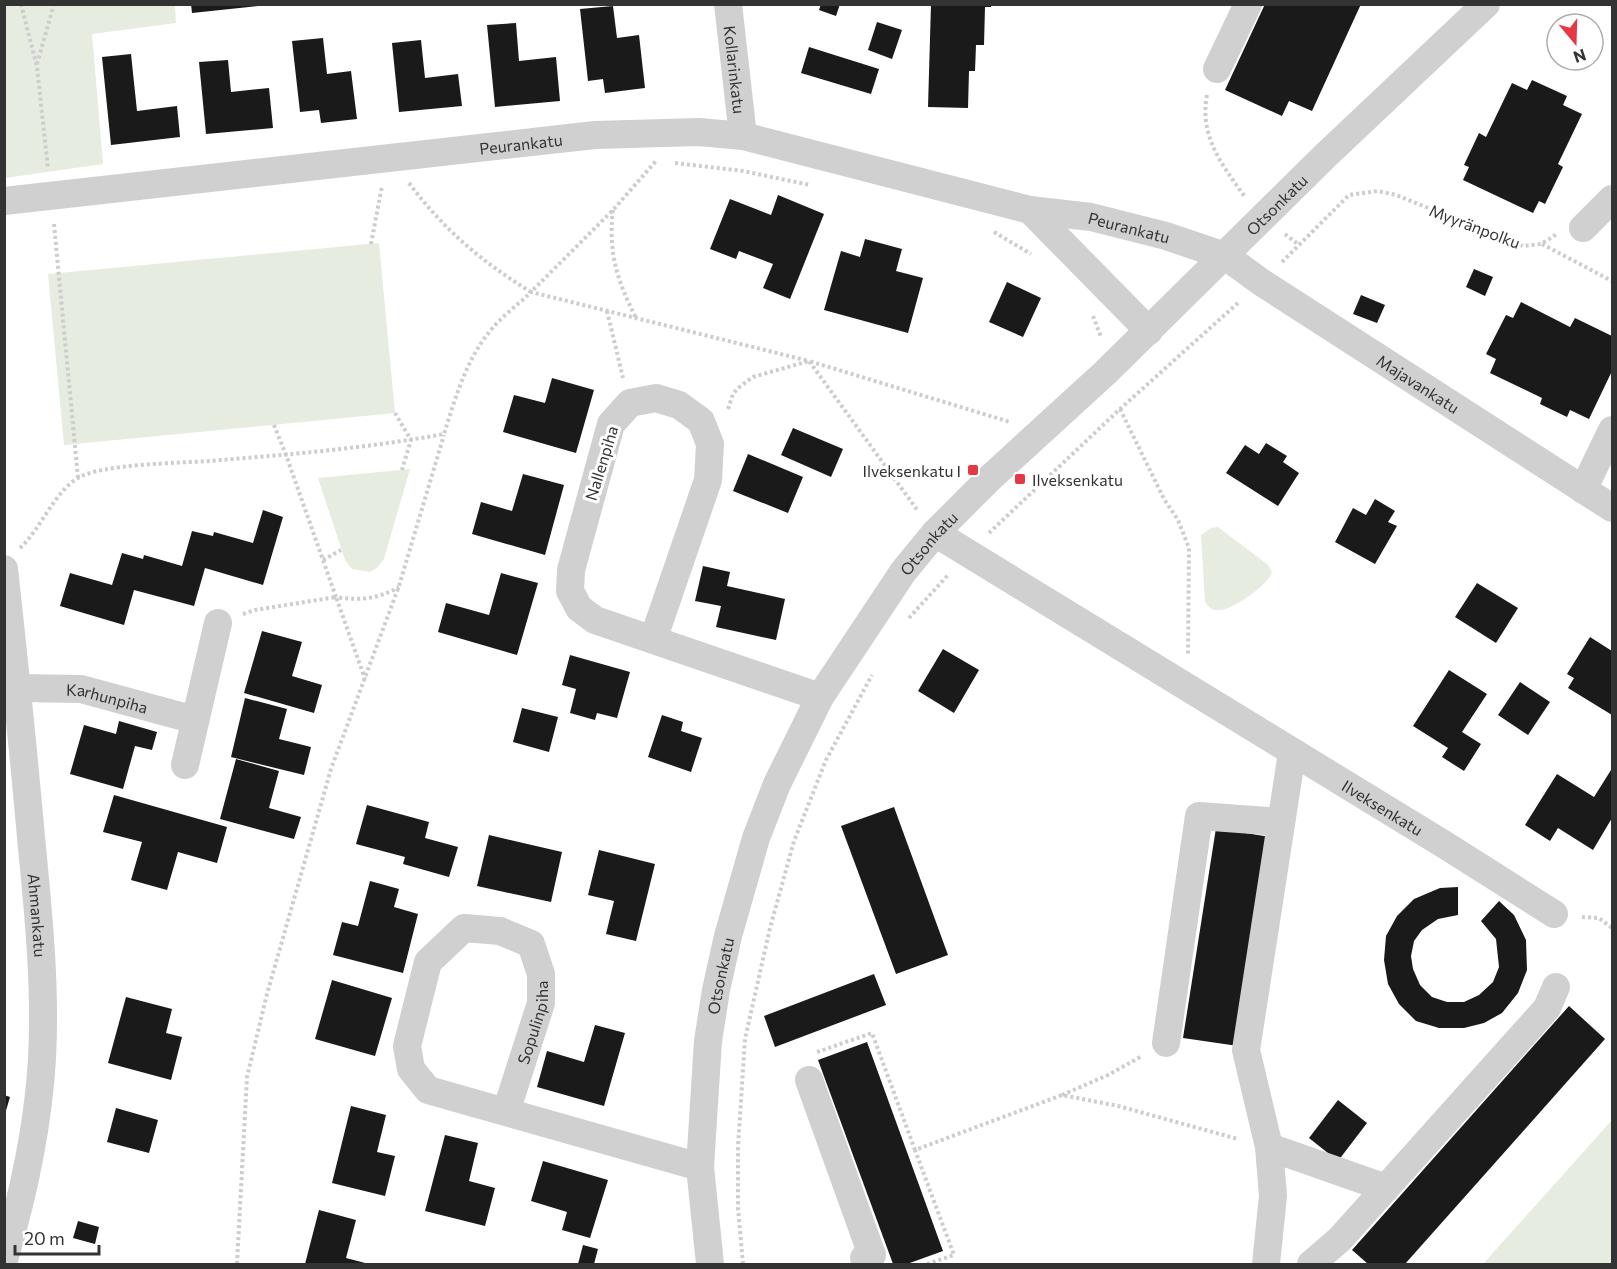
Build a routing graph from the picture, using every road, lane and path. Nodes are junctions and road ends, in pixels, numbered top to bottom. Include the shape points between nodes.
1 (21, 4) edge
2 (54, 4) edge
3 (728, 4) edge
4 (1248, 4) edge
5 (1486, 4) edge
6 (37, 67) junction
7 (1217, 69) joint
8 (743, 136) junction
9 (390, 157) junction
10 (811, 185) dead end
11 (52, 195) junction
12 (1612, 199) edge
13 (4, 201) edge
14 (613, 210) junction
15 (1030, 210) junction
16 (1263, 217) junction
17 (1573, 227) joint
18 (986, 229) dead end
19 (371, 244) dead end
20 (1541, 244) junction
21 (1299, 245) junction
22 (1225, 256) junction
23 (1035, 257) dead end
24 (1612, 281) edge
25 (1261, 282) junction
26 (531, 292) junction
27 (607, 311) junction
28 (1092, 313) dead end
29 (636, 318) junction
30 (1149, 331) junction
31 (809, 361) junction
32 (1106, 372) junction
33 (630, 403) junction
34 (1120, 409) junction
35 (395, 413) dead end
36 (274, 425) dead end
37 (1612, 430) edge
38 (1043, 432) junction
39 (444, 434) junction
40 (411, 440) junction
41 (710, 444) junction
42 (286, 455) junction
43 (402, 470) dead end
44 (78, 478) junction
45 (1583, 490) junction
46 (1612, 508) edge
47 (935, 533) junction
48 (341, 550) dead end
49 (967, 553) junction
50 (323, 560) junction
51 (9, 561) edge
52 (399, 586) junction
53 (336, 597) junction
54 (218, 623) joint
55 (906, 623) dead end
56 (653, 640) junction
57 (873, 673) dead end
58 (365, 679) junction
59 (18, 688) junction
60 (1188, 689) junction
61 (820, 697) junction
62 (195, 720) junction
63 (1292, 753) junction
64 (185, 765) dead end
65 (1281, 822) junction
66 (1554, 914) joint
67 (1612, 928) edge
68 (1556, 987) dead end
69 (1166, 1043) joint
70 (809, 1080) joint
71 (1062, 1095) junction
72 (506, 1112) junction
73 (1269, 1147) junction
74 (915, 1150) junction
75 (700, 1167) junction
76 (15, 1170) edge
77 (1386, 1188) junction
78 (1339, 1252) edge
79 (864, 1258) dead end
80 (4, 1260) edge
81 (237, 1264) edge
82 (710, 1264) edge
83 (743, 1264) edge
84 (927, 1264) edge
85 (1266, 1264) edge
86 (1311, 1264) edge

1 - 6 path
2 - 6 path
3 - 8 street, Kollarinkatu
4 - 7 street
5 - 16 street, Otsonkatu
6 - 11 path
7 - 16 path via 1207,94 1204,118 1211,144 1242,194
8 - 9 street, Peurankatu via 699,132 595,135
8 - 15 street, Peurankatu
9 - 11 street, Peurankatu
9 - 19 path
9 - 26 path via 422,201 453,234 495,269
10 - 14 path via 743,171 656,161
11 - 13 street, Peurankatu
11 - 44 path
12 - 17 street
14 - 26 path
14 - 29 path via 610,233 615,267
15 - 22 street, Peurankatu via 1090,217
15 - 30 street
16 - 21 path
16 - 22 street, Otsonkatu
17 - 20 path, Myyränpolku
18 - 23 path
20 - 21 path, Myyränpolku via 1523,246 1396,195 1364,191 1349,195
20 - 24 path
21 - 25 path
22 - 25 street, Majavankatu
22 - 30 street, Otsonkatu
25 - 34 path
25 - 45 street, Majavankatu
26 - 27 path
26 - 39 path via 478,348
27 - 29 path
27 - 33 path
28 - 32 path
29 - 31 path
30 - 32 street, Otsonkatu
31 - 38 path
31 - 41 path via 763,373 738,388 721,430
31 - 47 path
32 - 38 street, Otsonkatu
33 - 41 street via 656,398 679,405 700,421
33 - 56 street, Nallenpiha via 610,424 571,570 570,591 579,608 595,620
34 - 49 path
34 - 60 path via 1189,548
35 - 40 path
36 - 42 path
37 - 45 street
38 - 47 street, Otsonkatu
39 - 40 path
39 - 52 path
40 - 42 path
40 - 43 path
41 - 56 street via 708,480
42 - 44 path via 132,467
42 - 50 path
44 - 51 path
45 - 46 street, Majavankatu
47 - 49 street, Ilveksenkatu
47 - 61 street, Otsonkatu via 903,572
48 - 50 path
49 - 55 path
49 - 60 street, Ilveksenkatu
50 - 53 path
51 - 59 street, Ahmankatu
52 - 53 path via 370,598
52 - 58 path
53 - 54 path via 255,610
53 - 58 path
54 - 62 street
56 - 61 street, Nallenpiha
57 - 83 path via 826,760 794,841 745,1039 738,1147
58 - 81 path via 331,769 247,1077
59 - 62 street, Karhunpiha via 81,689
59 - 76 street, Ahmankatu via 39,919 42,1008 41,1072 35,1119
60 - 63 street, Ilveksenkatu
61 - 75 street, Otsonkatu via 760,827 728,936 708,1041
62 - 64 street
63 - 65 street
63 - 66 street, Ilveksenkatu
65 - 69 street via 1199,816
65 - 73 street via 1246,1050
66 - 67 path via 1599,918
68 - 77 street via 1547,1008
69 - 71 path via 1108,1076
70 - 74 path via 810,1063 816,1053 872,1033
70 - 79 street via 873,1255
71 - 73 path
71 - 74 path
72 - 72 street, Sopulinpiha via 428,1090 411,1069 407,1046 428,962 464,928 500,931 531,944 541,974 541,1003
72 - 75 street, Sopulinpiha
73 - 77 street
73 - 85 street via 1273,1196
74 - 84 path via 954,1255
75 - 82 street, Otsonkatu
76 - 80 street, Ahmankatu
77 - 78 street
78 - 86 street

